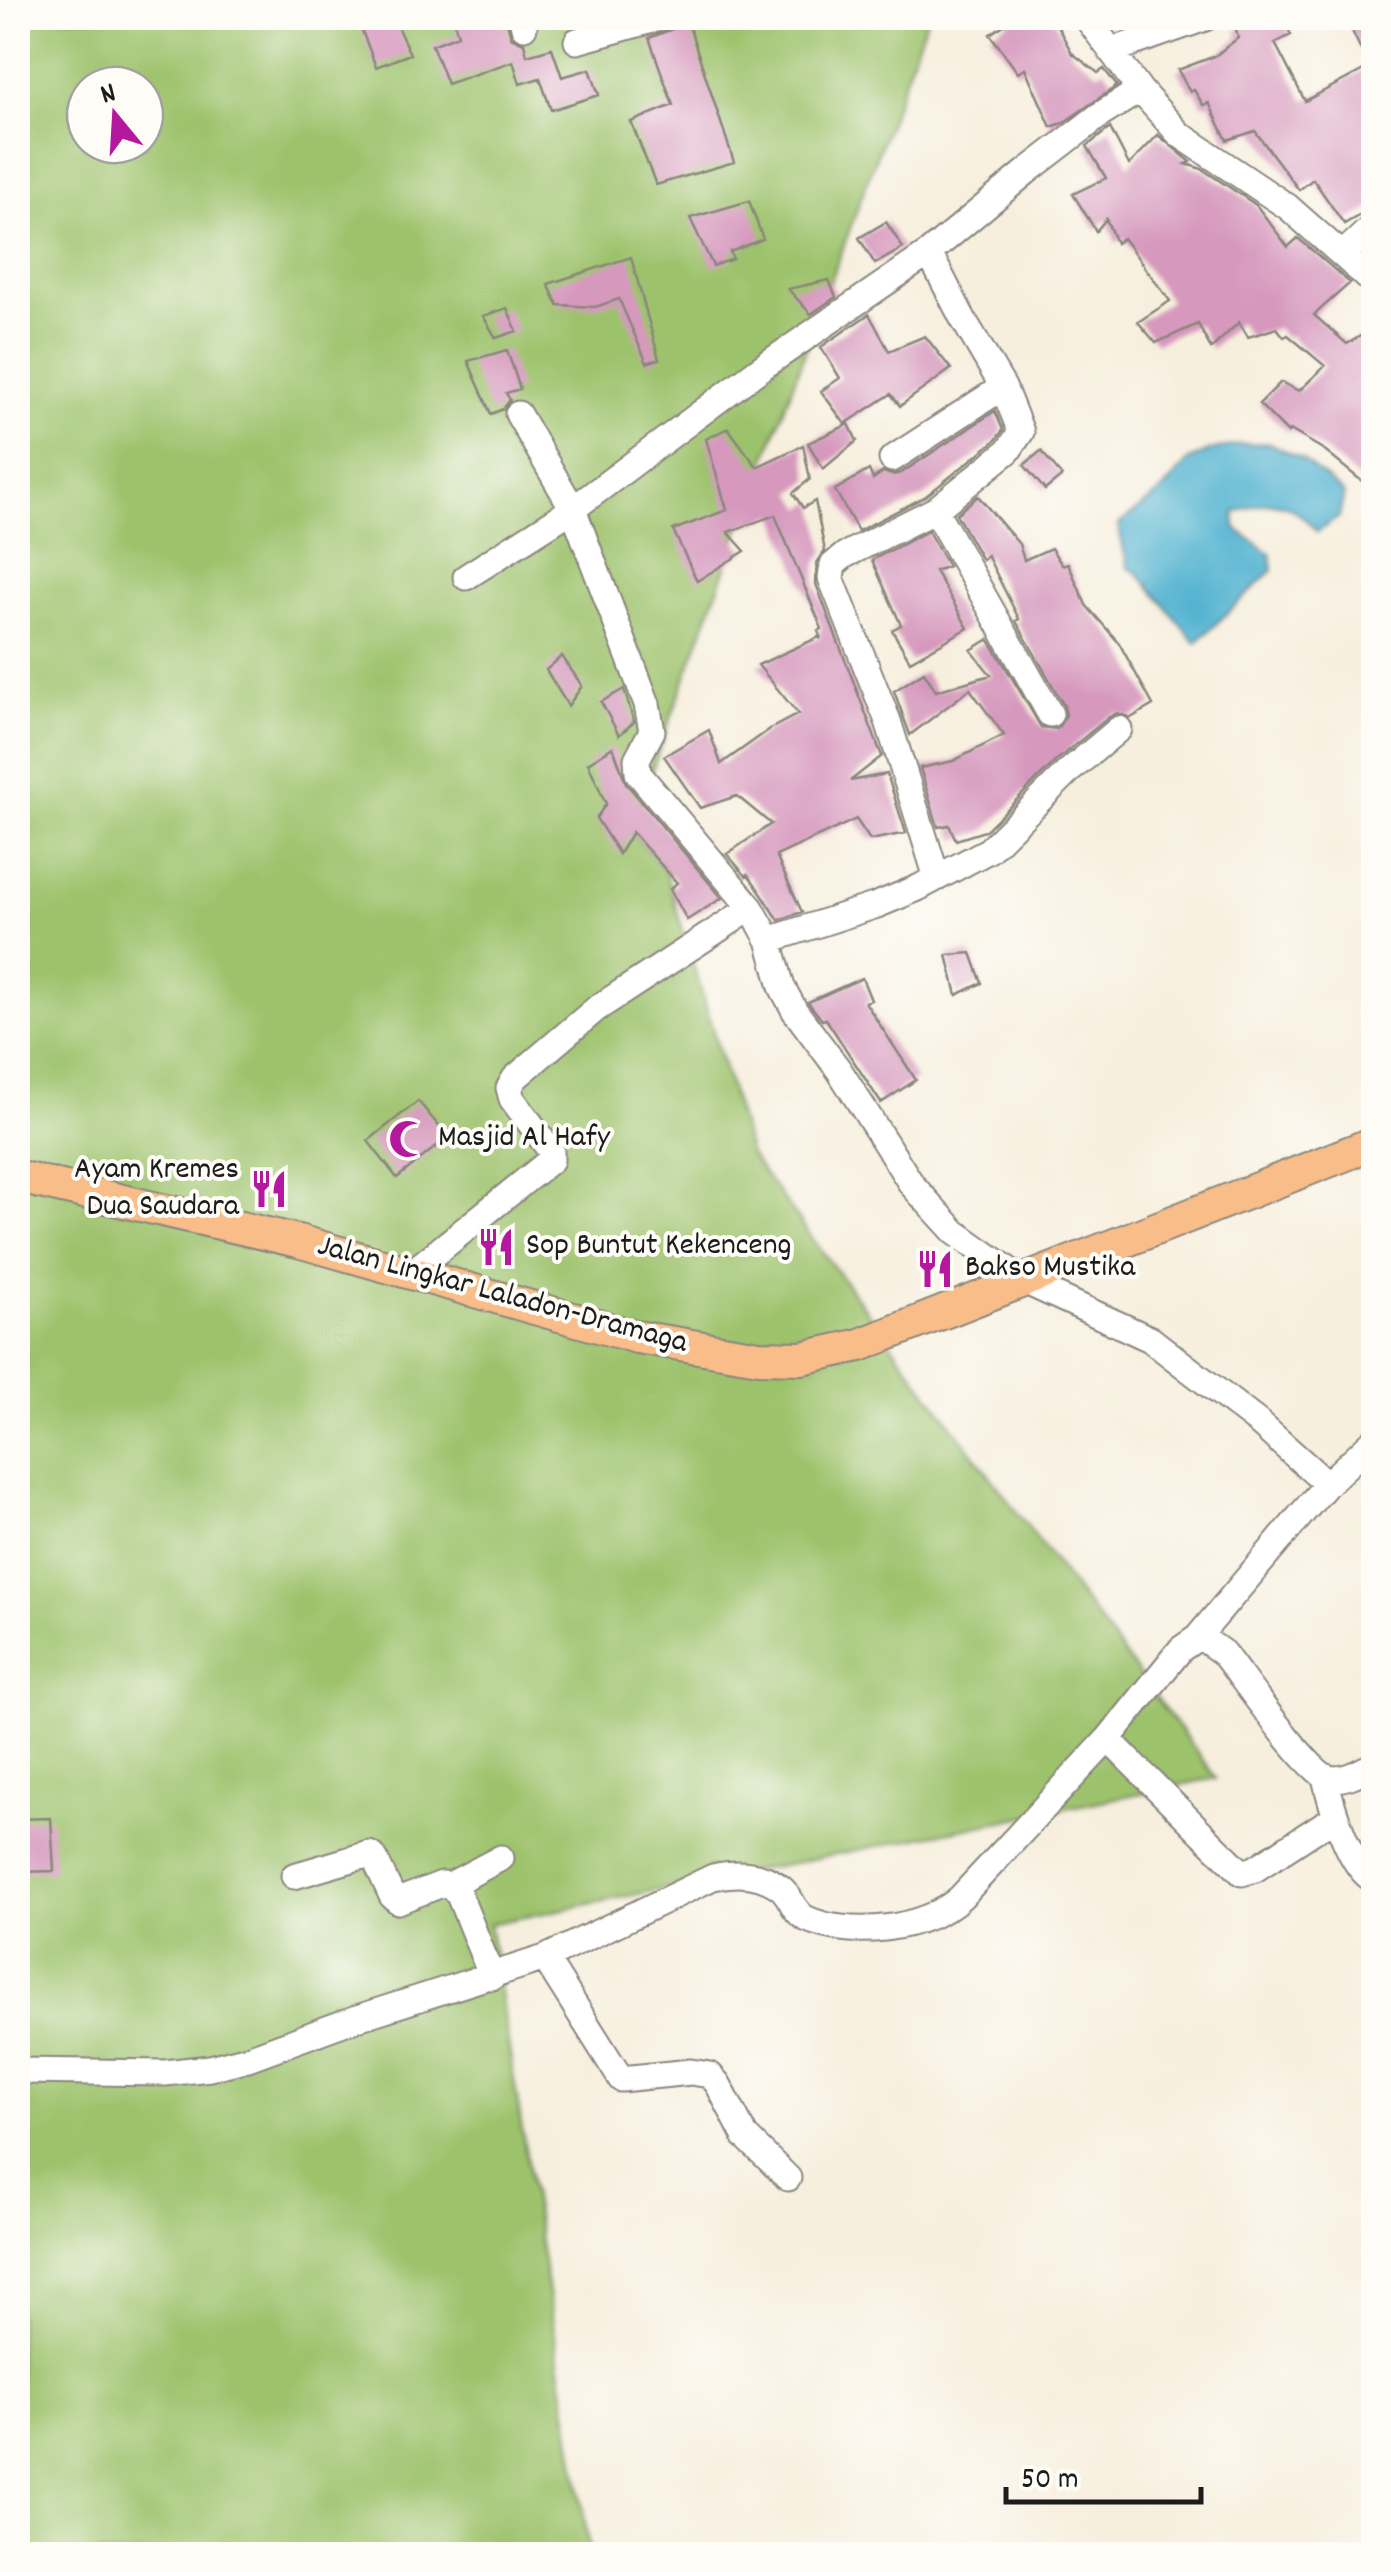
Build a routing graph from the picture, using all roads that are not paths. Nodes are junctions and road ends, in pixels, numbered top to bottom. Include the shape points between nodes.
1 (659, 18) edge
2 (1086, 18) edge
3 (1204, 18) edge
4 (577, 41) dead end
5 (1111, 50) junction
6 (1140, 90) junction
7 (1374, 226) edge
8 (929, 253) junction
9 (1343, 254) junction
10 (1374, 283) edge
11 (1003, 387) junction
12 (518, 414) dead end
13 (892, 459) dead end
14 (573, 510) junction
15 (935, 510) junction
16 (466, 578) dead end
17 (1050, 714) dead end
18 (1119, 729) dead end
19 (937, 878) junction
20 (751, 908) junction
21 (769, 940) junction
22 (1374, 1144) edge
23 (18, 1178) edge
24 (411, 1273) junction
25 (1024, 1281) junction
26 (1374, 1440) edge
27 (1327, 1484) junction
28 (1196, 1638) junction
29 (1108, 1739) junction
30 (1374, 1765) edge
31 (1324, 1777) junction
32 (1334, 1818) junction
33 (501, 1858) dead end
34 (294, 1876) dead end
35 (1374, 1880) edge
36 (450, 1885) junction
37 (545, 1958) junction
38 (492, 1977) junction
39 (18, 2071) edge
40 (788, 2178) dead end

1 - 4 street
2 - 5 street
3 - 5 street
5 - 6 street
6 - 8 street
6 - 9 street via 1189,142 1261,188
7 - 9 street
8 - 11 street
8 - 14 street via 761,368
9 - 10 street
11 - 13 street
11 - 15 street via 1019,423 1016,442
12 - 14 street
14 - 16 street
14 - 20 street via 650,714 652,731 637,759 638,773
15 - 17 street
15 - 19 street via 845,555 831,578 888,721
18 - 19 street via 1000,842
19 - 21 street
20 - 21 street
20 - 24 street via 596,1008 515,1078 512,1098 551,1160
21 - 25 street via 788,998 912,1185 955,1232
22 - 25 main road, Jalan Lingkar Laladon-Dramaga
23 - 24 main road, Jalan Lingkar Laladon-Dramaga
24 - 25 main road, Jalan Lingkar Laladon-Dramaga via 637,1338 802,1358 860,1345
25 - 27 street via 1150,1339
26 - 27 street
27 - 28 street
28 - 29 street
28 - 31 street via 1223,1654
29 - 32 street via 1242,1873
29 - 37 street via 961,1897 931,1918 885,1927 821,1924 800,1916 782,1888 729,1873
30 - 31 street via 1338,1779
31 - 32 street
32 - 35 street
33 - 36 street
34 - 36 street via 364,1854 374,1857 398,1901
36 - 38 street
37 - 38 street
37 - 40 street via 621,2079 710,2075 745,2136
38 - 39 street via 210,2068

